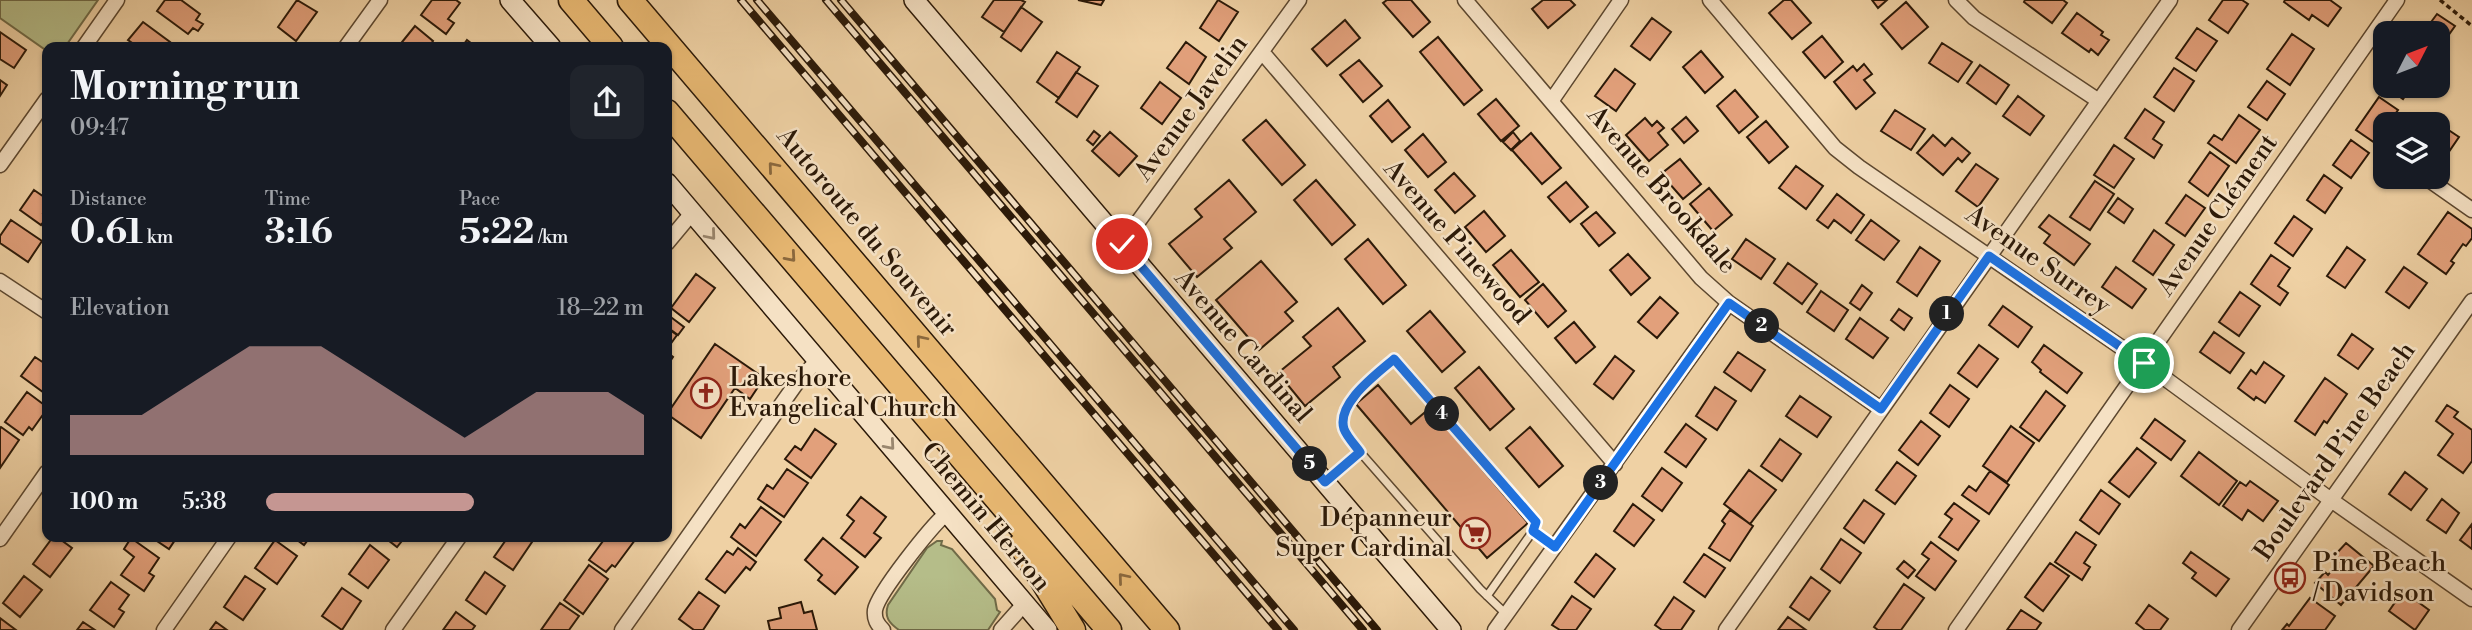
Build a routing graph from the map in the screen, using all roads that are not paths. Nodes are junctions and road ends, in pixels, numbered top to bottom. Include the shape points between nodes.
1 (117, 0) edge
2 (380, 0) edge
3 (510, 0) edge
4 (571, 0) edge
5 (631, 0) edge
6 (914, 0) edge
7 (1298, 0) edge
8 (1465, 0) edge
9 (1621, 0) edge
10 (1710, 0) edge
11 (1956, 0) edge
12 (2170, 0) edge
13 (2396, 0) edge
14 (87, 42) edge
15 (350, 42) edge
16 (547, 42) edge
17 (607, 42) edge
18 (667, 42) edge
19 (672, 48) edge
20 (1262, 52) junction
21 (1552, 100) junction
22 (2099, 101) junction
23 (42, 106) edge
24 (672, 118) edge
25 (0, 165) edge
26 (672, 189) edge
27 (2442, 189) edge
28 (2472, 210) edge
29 (692, 213) junction
30 (672, 237) edge
31 (1122, 244) junction
32 (1989, 256) junction
33 (0, 281) edge
34 (2472, 301) edge
35 (1729, 303) junction
36 (42, 309) edge
37 (818, 360) junction
38 (2144, 363) junction
39 (1881, 409) junction
40 (1360, 452) junction
41 (1615, 464) junction
42 (980, 478) junction
43 (42, 479) edge
44 (1325, 482) junction
45 (2331, 500) junction
46 (948, 512) junction
47 (1533, 531) junction
48 (0, 539) edge
49 (226, 542) edge
50 (455, 542) edge
51 (1555, 547) junction
52 (1487, 596) junction
53 (2472, 599) edge
54 (1025, 603) junction
55 (1506, 614) junction
56 (164, 630) edge
57 (393, 630) edge
58 (622, 630) edge
59 (883, 630) edge
60 (1001, 630) edge
61 (1047, 630) edge
62 (1073, 630) edge
63 (1109, 630) edge
64 (1167, 630) edge
65 (1451, 630) edge
66 (1495, 630) edge
67 (1726, 630) edge
68 (1956, 630) edge
69 (2239, 630) edge

1 - 14 street
2 - 15 street
3 - 16 main road
4 - 17 highway
18 -> 5 highway, Autoroute du Souvenir
6 - 31 main road, Avenue Cardinal
7 - 20 street, Avenue Javelin
8 - 21 street, Avenue Brookdale
9 - 21 street
10 - 32 street, Avenue Surrey via 1835,148
11 - 22 street via 1974,18
12 - 22 street
13 - 38 street, Avenue Clément
64 -> 19 highway, Autoroute du Souvenir
20 - 31 street, Avenue Javelin
20 - 41 street, Avenue Pinewood
21 - 35 street, Avenue Brookdale via 1701,278
22 - 32 street
23 - 25 street
24 -> 42 highway
26 - 29 main road, Chemin Herron
27 - 28 street
29 - 30 street
29 -> 37 main road, Chemin Herron
31 - 44 main road, Avenue Cardinal
32 - 38 street, Avenue Surrey
32 - 39 street
33 - 36 street
34 - 45 street, Boulevard Pine Beach
35 - 39 street, Avenue Brookdale
35 - 41 street
37 -> 46 main road, Chemin Herron
37 - 58 street via 798,381
38 - 45 street, Avenue Surrey
38 - 68 street, Avenue Clément
39 - 67 street
40 - 44 lane
40 - 47 lane via 1344,430 1345,412 1356,394 1394,359 1536,522
40 - 52 lane
41 - 51 street
42 - 62 highway
42 - 63 highway
43 - 48 street
44 - 65 main road, Avenue Cardinal
45 - 53 street, Avenue Surrey
45 - 69 street, Boulevard Pine Beach
46 - 54 main road, Chemin Herron
46 - 59 street via 926,532 876,606 876,621
47 - 51 lane
47 - 52 lane
49 - 56 street
50 - 57 street
51 - 55 street
52 - 55 lane
54 - 60 street
54 - 61 main road, Chemin Herron
55 - 66 street

